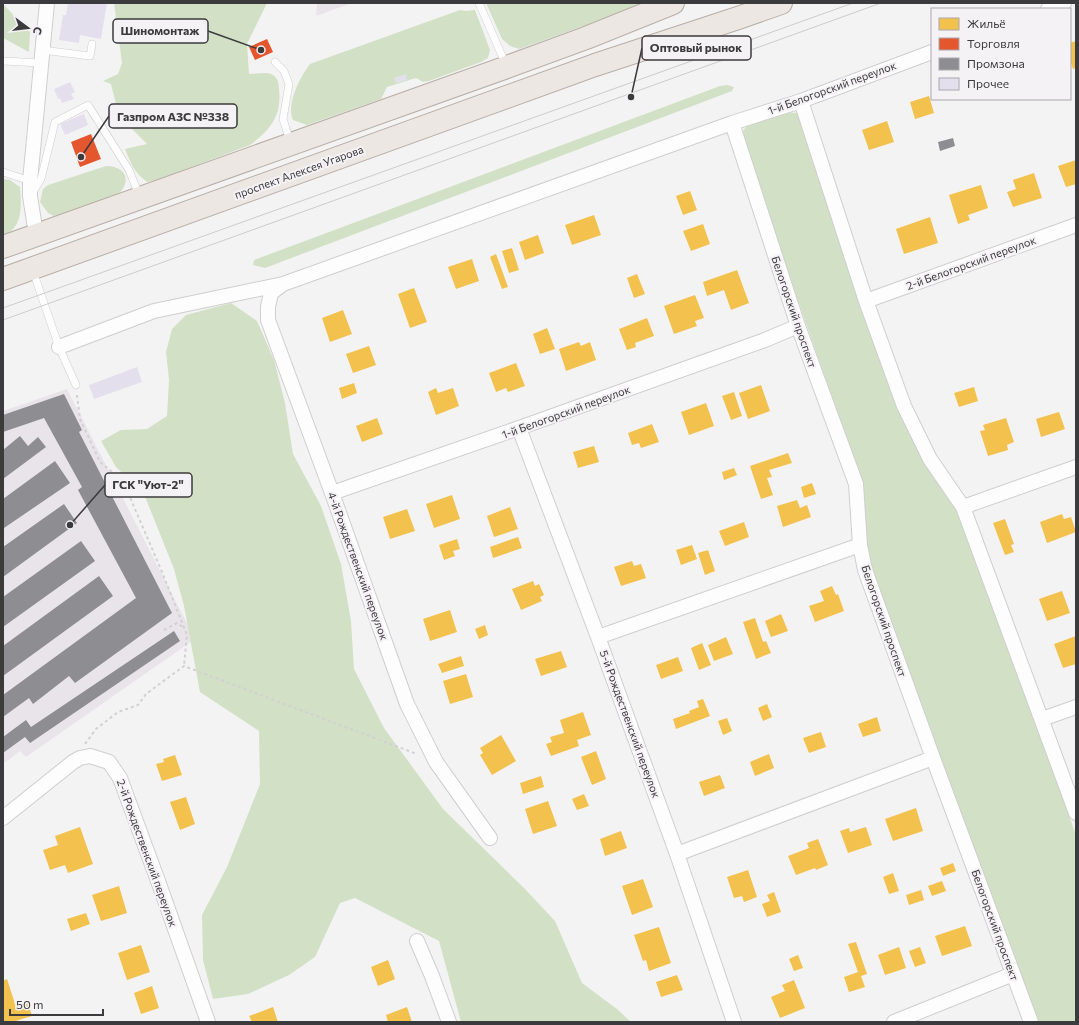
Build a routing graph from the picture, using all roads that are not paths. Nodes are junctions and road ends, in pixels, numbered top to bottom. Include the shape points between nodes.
1 (47, 3) edge
2 (479, 3) edge
3 (674, 3) edge
4 (781, 3) edge
5 (1064, 3) edge
6 (1051, 8) edge
7 (586, 38) junction
8 (92, 44) dead end
9 (931, 52) edge
10 (41, 57) junction
11 (3, 61) edge
12 (275, 62) dead end
13 (595, 65) junction
14 (507, 67) junction
15 (802, 101) junction
16 (732, 123) junction
17 (291, 144) junction
18 (3, 172) edge
19 (30, 181) junction
20 (30, 196) junction
21 (140, 199) junction
22 (1076, 225) edge
23 (36, 234) junction
24 (3, 247) edge
25 (32, 269) junction
26 (3, 279) edge
27 (283, 284) junction
28 (866, 301) junction
29 (798, 326) junction
30 (59, 347) junction
31 (76, 385) road end
32 (519, 428) junction
33 (1076, 467) edge
34 (332, 493) junction
35 (963, 507) junction
36 (860, 545) junction
37 (598, 638) junction
38 (1076, 707) edge
39 (1042, 719) junction
40 (933, 758) junction
41 (1076, 813) edge
42 (3, 818) edge
43 (490, 838) dead end
44 (677, 854) junction
45 (417, 941) dead end
46 (1013, 974) junction
47 (208, 1022) edge
48 (449, 1022) edge
49 (734, 1022) edge
50 (894, 1022) edge
51 (1031, 1022) edge

1 - 10 street
2 - 14 lane
3 - 7 main road
4 - 13 main road, проспект Алексея Угарова
5 - 6 street
7 - 13 main road
7 - 14 main road
8 - 10 lane via 90,56
9 - 15 street, 1-й Белогорский переулок
10 - 11 lane
10 - 19 street
12 - 17 lane via 284,70 289,84 283,119
13 - 25 main road, проспект Алексея Угарова
14 - 17 main road
15 - 16 street, 1-й Белогорский переулок
15 - 28 street
16 - 27 street, 1-й Белогорский переулок
16 - 29 street, Белогорский проспект
17 - 21 main road
18 - 19 lane
19 - 20 street
20 - 21 lane via 41,179 55,122 88,105 129,170
20 - 23 street
21 - 23 main road
22 - 28 street, 2-й Белогорский переулок
23 - 24 main road
25 - 26 main road, проспект Алексея Угарова
25 - 30 lane
27 - 30 street, 1-й Белогорский переулок via 154,311
27 - 34 street, 4-й Рождественский переулок via 271,293 268,320
28 - 35 street via 904,406 930,459
29 - 32 street, 1-й Белогорский переулок via 766,340
29 - 36 street, Белогорский проспект via 856,484
30 - 31 lane
32 - 34 street, 1-й Белогорский переулок
32 - 37 street, 5-й Рождественский переулок
33 - 35 street
34 - 43 street, 4-й Рождественский переулок via 407,704 436,762
35 - 39 street
36 - 37 street
36 - 40 street, Белогорский проспект via 865,570
37 - 44 street, 5-й Рождественский переулок
38 - 39 street
39 - 41 street
40 - 44 street
40 - 46 street, Белогорский проспект
42 - 47 street, 2-й Рождественский переулок via 80,758 90,756 109,762 120,778
44 - 49 street, 5-й Рождественский переулок
45 - 48 street
46 - 50 street
46 - 51 street, Белогорский проспект

